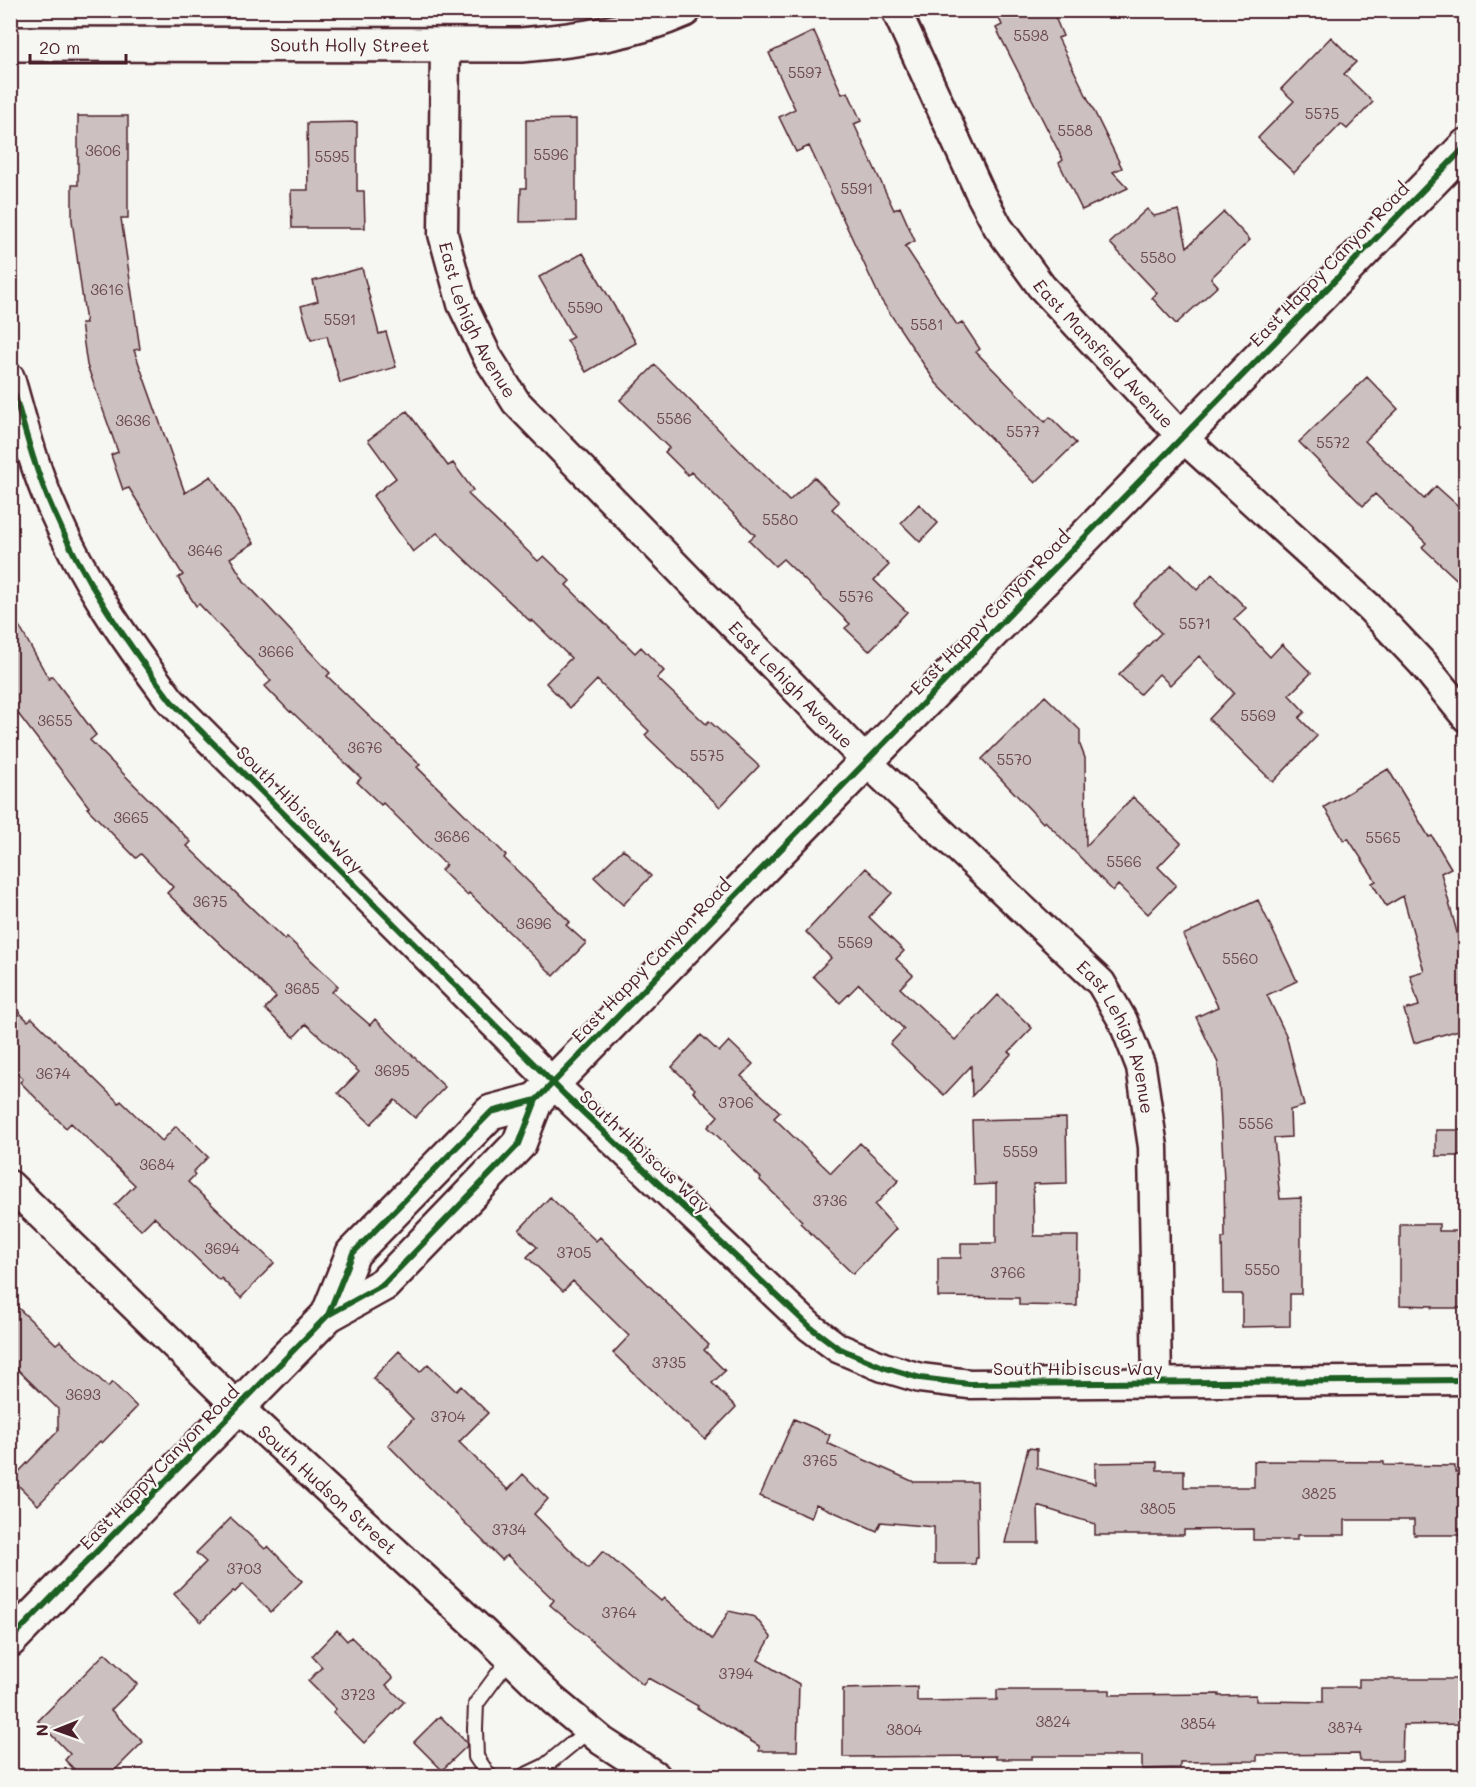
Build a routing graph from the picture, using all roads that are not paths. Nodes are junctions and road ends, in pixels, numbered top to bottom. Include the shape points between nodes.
1 (684, 10) edge
2 (896, 10) edge
3 (10, 44) edge
4 (445, 45) junction
5 (1466, 146) edge
6 (10, 378) edge
7 (1182, 437) junction
8 (1466, 717) edge
9 (866, 761) junction
10 (544, 1091) junction
11 (10, 1185) edge
12 (328, 1315) junction
13 (1466, 1380) edge
14 (1157, 1383) junction
15 (238, 1407) junction
16 (10, 1640) edge
17 (510, 1658) junction
18 (589, 1730) junction
19 (489, 1776) edge
20 (524, 1776) edge
21 (656, 1776) edge

1 - 4 street, South Holly Street via 576,41
2 - 7 street, East Mansfield Avenue via 981,195 1018,257 1074,324
3 - 4 street, South Holly Street
4 - 9 street, East Lehigh Avenue via 443,234 462,304 487,356 516,402
5 - 7 street, East Happy Canyon Road
6 - 10 street, South Hibiscus Way via 52,510 84,573 125,639 171,701
7 - 8 street, East Mansfield Avenue via 1370,608 1423,663
7 - 9 street, East Happy Canyon Road
9 - 10 street, East Happy Canyon Road
9 - 14 street, East Lehigh Avenue via 1101,983 1123,1021 1141,1067 1153,1147
10 - 12 street, East Happy Canyon Road via 519,1144 400,1268 384,1284
10 - 12 street, East Happy Canyon Road via 491,1112 353,1253
10 - 14 street, South Hibiscus Way via 838,1348 920,1378 969,1384
11 - 15 street, South Hudson Street
12 - 15 street, East Happy Canyon Road
13 - 14 street, South Hibiscus Way
15 - 16 street, East Happy Canyon Road
15 - 17 street, South Hudson Street
17 - 18 street, South Hudson Street
17 - 19 lane via 476,1704 476,1757
18 - 20 lane via 545,1766
18 - 21 street, South Hudson Street

